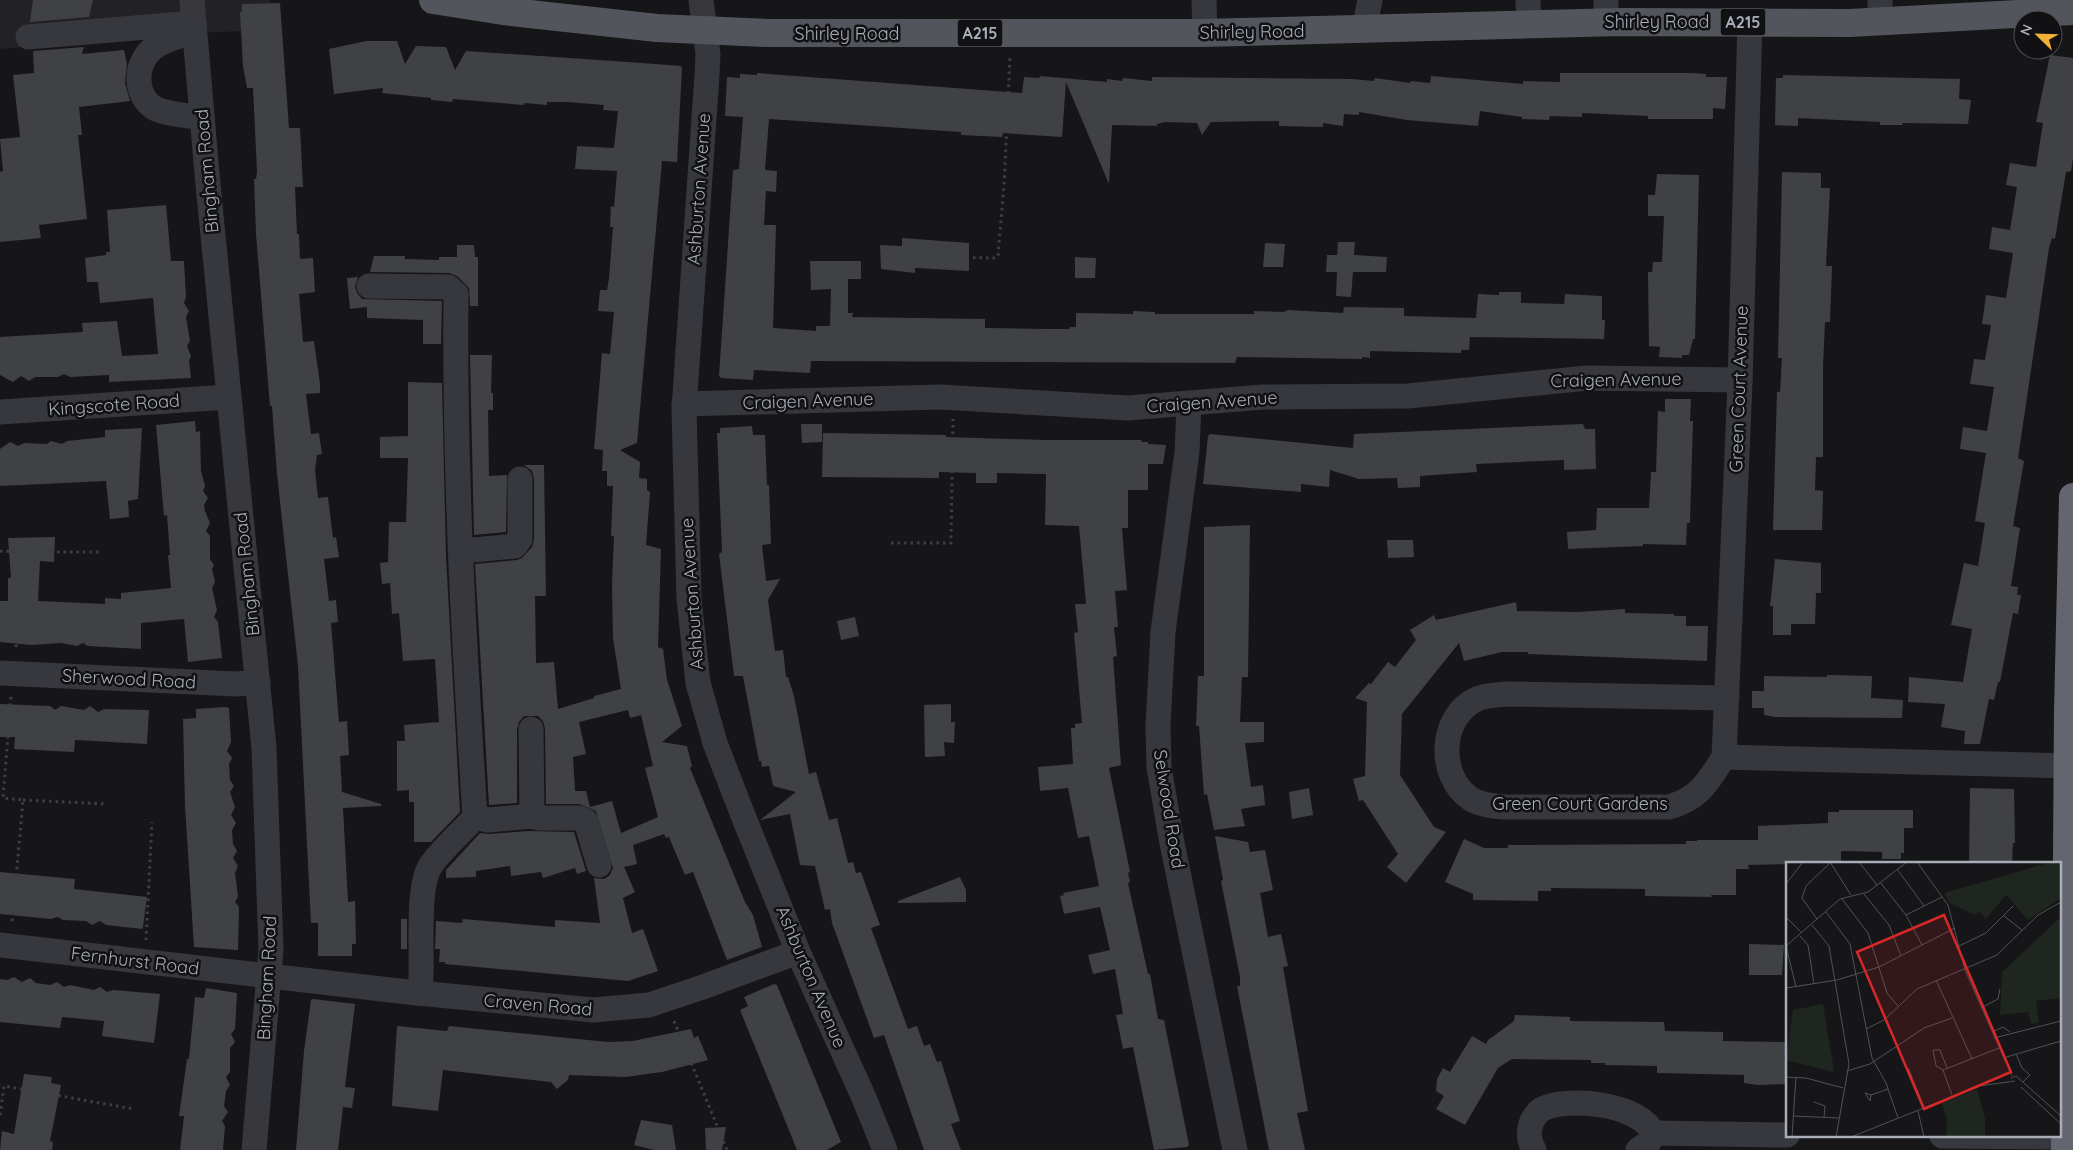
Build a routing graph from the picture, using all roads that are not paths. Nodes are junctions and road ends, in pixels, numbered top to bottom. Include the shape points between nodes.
1 (433, 0) edge
2 (701, 0) edge
3 (1204, 0) edge
4 (1370, 0) edge
5 (1606, 11) edge
6 (1880, 11) edge
7 (1528, 12) edge
8 (2073, 12) edge
9 (194, 18) edge
10 (1750, 22) junction
11 (1364, 30) junction
12 (705, 32) junction
13 (1205, 33) junction
14 (28, 37) dead end
15 (202, 118) junction
16 (369, 286) dead end
17 (1740, 380) junction
18 (229, 397) junction
19 (684, 404) junction
20 (1189, 405) junction
21 (0, 412) edge
22 (520, 480) dead end
23 (2073, 497) edge
24 (462, 551) junction
25 (9, 674) edge
26 (258, 682) junction
27 (1727, 698) junction
28 (531, 730) dead end
29 (1724, 757) junction
30 (2068, 766) junction
31 (532, 816) junction
32 (475, 817) junction
33 (599, 865) dead end
34 (6, 938) edge
35 (798, 952) junction
36 (269, 976) junction
37 (420, 993) junction
38 (1786, 1135) edge
39 (1973, 1138) edge
40 (1645, 1142) edge
41 (2065, 1144) edge
42 (254, 1150) edge
43 (885, 1150) edge
44 (1235, 1150) edge
45 (1534, 1150) edge

1 - 12 main road, Shirley Road / A215 via 512,12
2 - 12 street, Ashburton Avenue
3 - 13 street
4 - 11 street
5 - 7 main road, Shirley Road / A215
5 - 10 main road, Shirley Road / A215
6 - 8 main road, Shirley Road / A215
6 - 10 main road, Shirley Road / A215
7 - 11 main road, Shirley Road / A215
9 - 14 street
9 - 15 street, Bingham Road
9 - 15 street via 152,48 140,66 138,76 142,95 152,106 166,112
10 - 17 street, Green Court Avenue
11 - 13 main road, Shirley Road / A215
12 - 13 main road, Shirley Road / A215
12 - 19 street, Ashburton Avenue via 708,74
15 - 18 street, Bingham Road
16 - 24 street via 448,287 456,294
17 - 20 street, Craigen Avenue via 1588,378 1418,396 1263,397
17 - 27 street, Green Court Avenue
18 - 21 street, Kingscote Road
18 - 26 street, Bingham Road
19 - 20 street, Craigen Avenue via 941,397 1102,408
19 - 35 street, Ashburton Avenue via 689,599 698,683 724,766
20 - 44 street, Selwood Road via 1188,452 1163,632 1159,767
22 - 24 street via 518,544
23 - 30 highway
24 - 32 street
25 - 26 street, Sherwood Road via 236,684
26 - 36 street, Bingham Road via 265,763 271,941
27 - 29 street, Green Court Avenue
27 - 29 street, Green Court Gardens via 1488,696 1476,699 1459,714 1446,751 1449,770 1463,792 1483,804 1505,807 1669,807 1685,803 1698,794
28 - 31 street
29 - 30 street
30 - 41 highway
31 - 32 street via 488,820
31 - 33 street via 586,821
32 - 37 street via 431,865 424,882
34 - 36 street, Fernhurst Road
35 - 37 street, Craven Road via 666,1000 623,1009 572,1010
35 - 43 street, Ashburton Avenue
36 - 37 street, Craven Road
36 - 42 street, Bingham Road
38 - 40 street
39 - 41 street
40 - 45 street via 1644,1120 1621,1110 1588,1105 1550,1106 1537,1113 1530,1127 1530,1143

